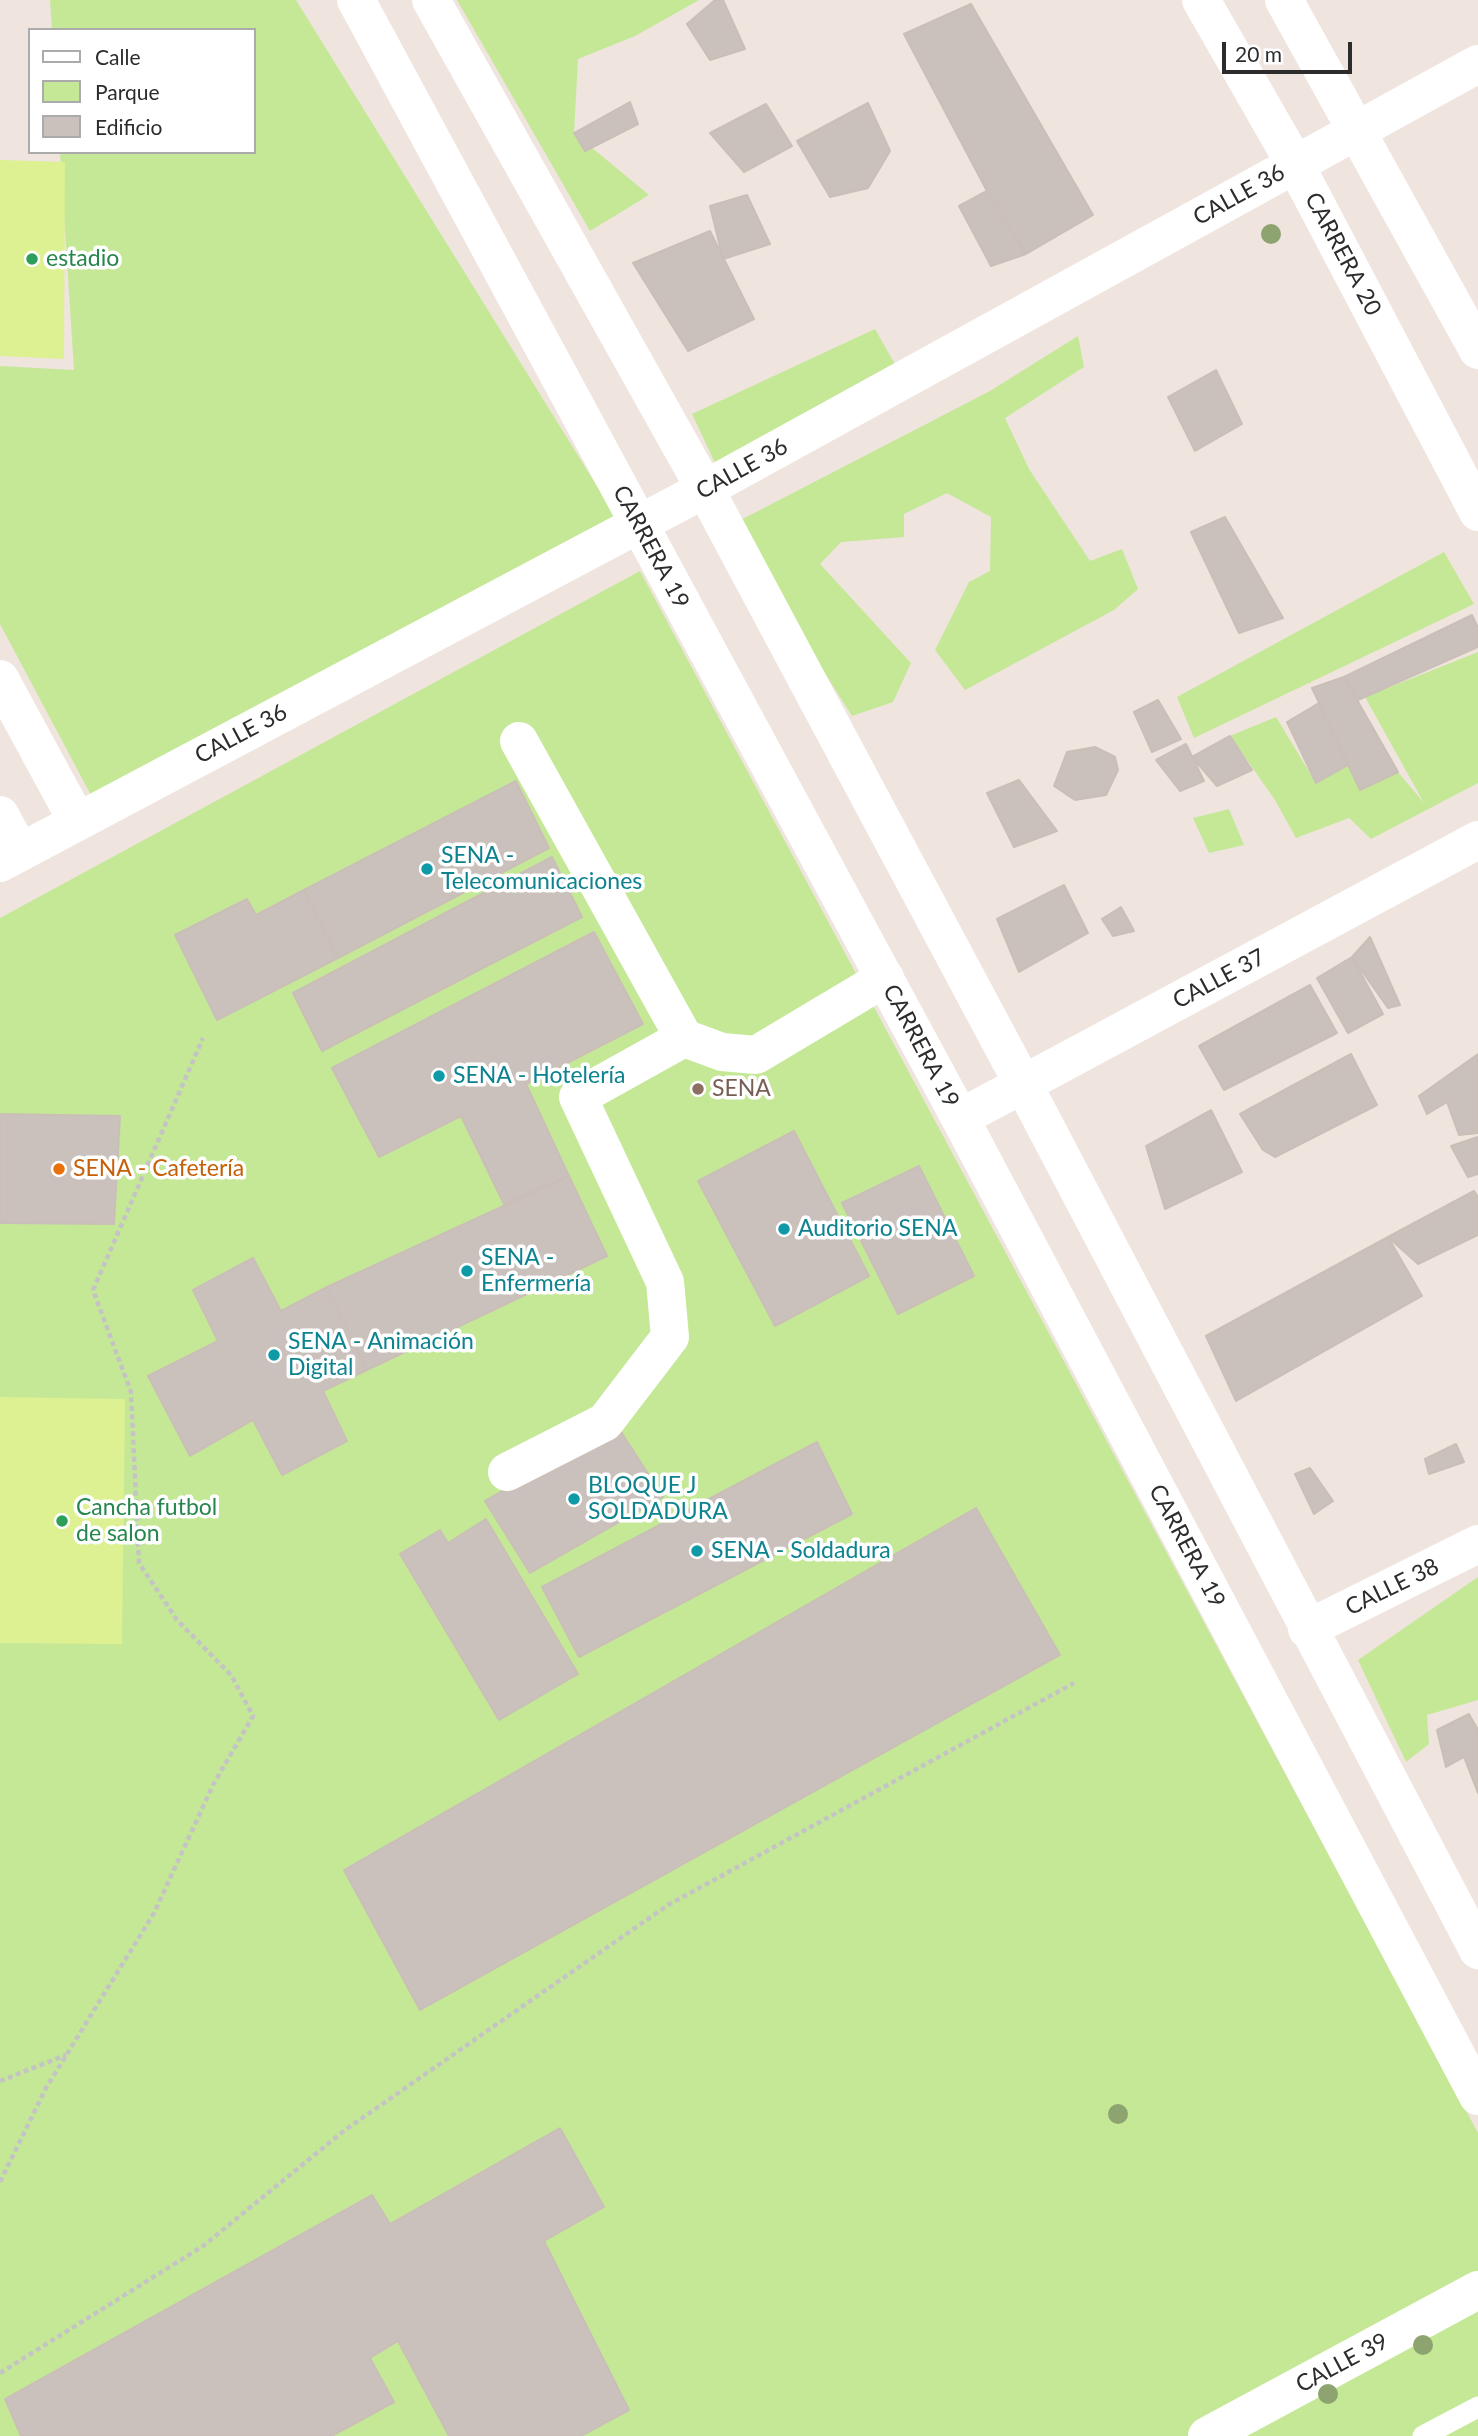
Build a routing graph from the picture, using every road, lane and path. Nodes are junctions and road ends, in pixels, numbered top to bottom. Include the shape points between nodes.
1 (356, 0) edge
2 (431, 0) edge
3 (1201, 0) edge
4 (1284, 0) edge
5 (1478, 64) edge
6 (1358, 130) junction
7 (1295, 164) junction
8 (1478, 350) edge
9 (705, 489) junction
10 (1478, 512) edge
11 (638, 523) junction
12 (0, 679) edge
13 (519, 741) dead end
14 (0, 816) edge
15 (76, 821) junction
16 (1478, 840) edge
17 (10, 857) edge
18 (885, 978) junction
19 (203, 1038) dead end
20 (684, 1038) junction
21 (1023, 1084) junction
22 (960, 1118) junction
23 (507, 1472) dead end
24 (1478, 1544) edge
25 (1307, 1629) junction
26 (1074, 1683) dead end
27 (1478, 1950) edge
28 (67, 2055) junction
29 (0, 2081) edge
30 (1478, 2096) edge
31 (0, 2182) edge
32 (1478, 2290) edge
33 (0, 2373) edge
34 (1478, 2407) edge
35 (1207, 2436) edge
36 (1423, 2436) edge

1 - 11 main road, CARRERA 19
2 - 9 main road
3 - 7 main road, CARRERA 20
4 - 6 main road
5 - 6 main road, CALLE 36
6 - 7 main road, CALLE 36
6 - 8 main road
7 - 9 main road, CALLE 36
7 - 10 main road, CARRERA 20
9 - 11 main road, CALLE 36
9 - 21 main road
11 - 15 main road, CALLE 36
11 - 18 main road, CARRERA 19
12 - 15 main road
13 - 20 main road
14 - 17 main road
15 - 17 main road, CALLE 36
16 - 21 main road, CALLE 37
18 - 20 main road via 757,1055 722,1052
18 - 22 main road, CARRERA 19
19 - 28 path via 93,1290 131,1392 139,1563 177,1619 231,1675 254,1716 213,1785 154,1913
20 - 23 main road via 578,1097 665,1282 670,1337 605,1422
21 - 22 main road, CALLE 37
21 - 25 main road
22 - 30 main road, CARRERA 19
24 - 25 main road, CALLE 38
25 - 27 main road
26 - 33 path via 668,1905 345,2130 203,2246
28 - 29 path
28 - 31 path
32 - 35 main road, CALLE 39
34 - 36 lane

